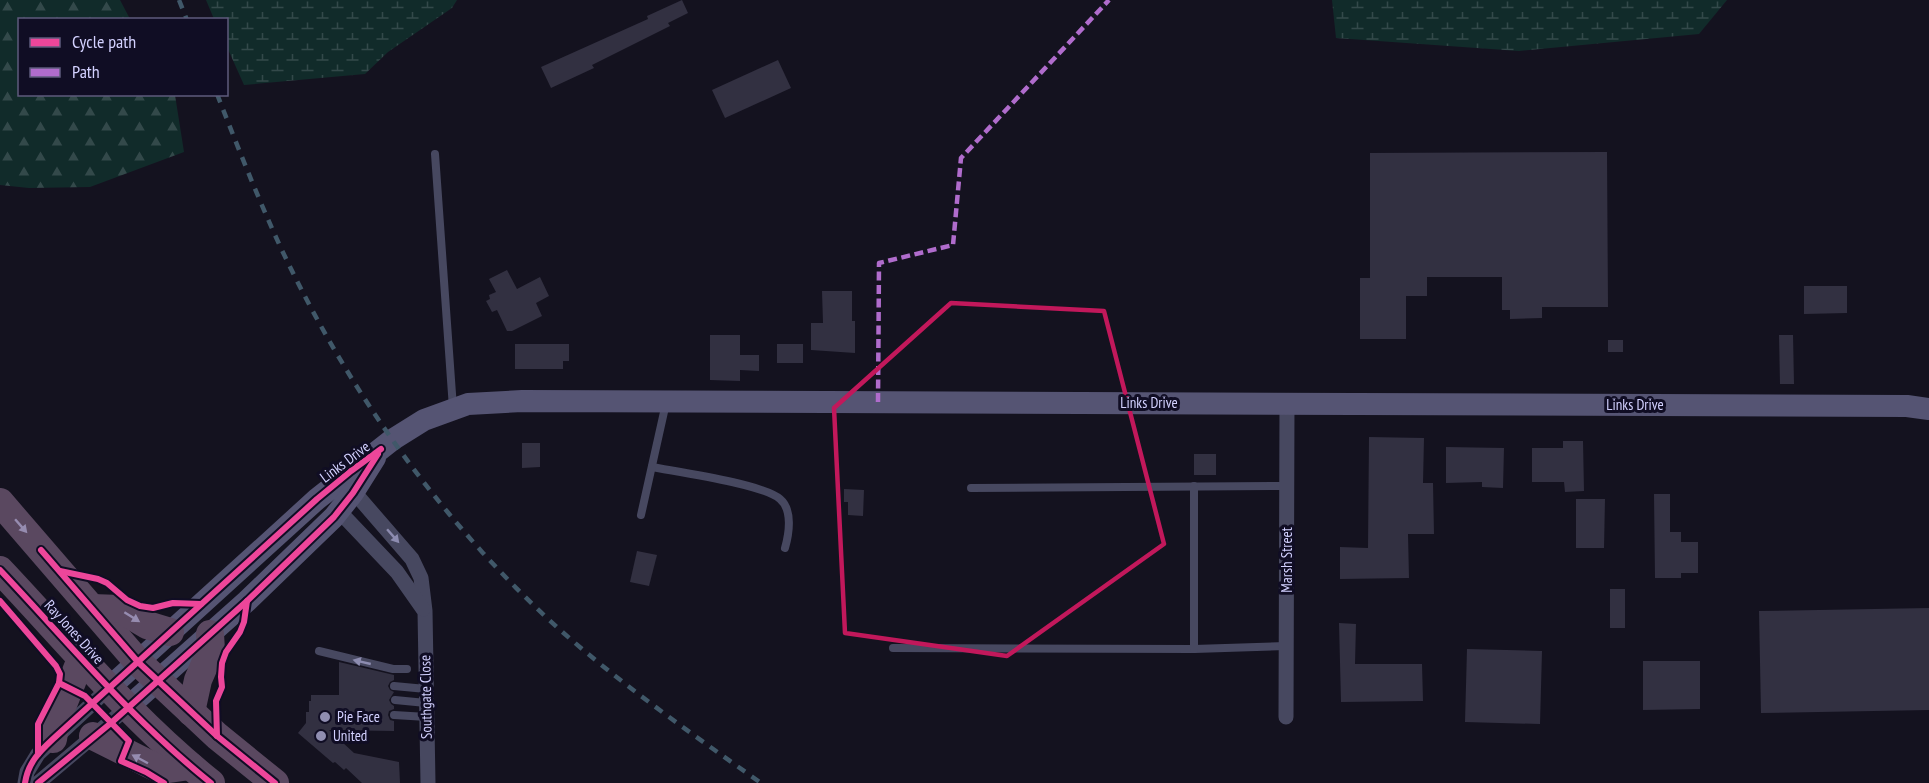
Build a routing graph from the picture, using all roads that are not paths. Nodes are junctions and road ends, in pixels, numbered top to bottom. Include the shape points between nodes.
1 (435, 153) dead end
2 (666, 402) junction
3 (1287, 403) junction
4 (453, 409) junction
5 (1929, 409) edge
6 (381, 449) junction
7 (652, 467) junction
8 (1194, 486) junction
9 (1287, 486) junction
10 (330, 488) junction
11 (971, 488) dead end
12 (354, 492) junction
13 (0, 502) edge
14 (339, 510) junction
15 (641, 515) dead end
16 (785, 548) dead end
17 (0, 570) edge
18 (92, 608) junction
19 (425, 611) junction
20 (170, 632) junction
21 (210, 634) junction
22 (1286, 646) junction
23 (893, 648) dead end
24 (1194, 649) junction
25 (319, 651) dead end
26 (81, 659) junction
27 (407, 669) dead end
28 (148, 671) junction
29 (394, 686) dead end
30 (119, 698) junction
31 (395, 700) dead end
32 (426, 703) junction
33 (191, 712) junction
34 (394, 715) dead end
35 (1286, 717) dead end
36 (93, 736) junction
37 (53, 738) junction
38 (201, 775) edge
39 (25, 783) edge
40 (38, 783) edge
41 (274, 783) edge
42 (428, 783) edge

1 - 4 lane
2 - 3 street, Links Drive
2 - 4 street, Links Drive via 504,402
2 - 7 lane
3 - 5 street, Links Drive
3 - 9 street, Marsh Street
4 - 6 street, Links Drive via 416,423
6 - 10 street, Links Drive
6 - 12 street, Links Drive
7 - 15 lane
7 - 16 lane via 760,489 779,499 787,509
8 - 9 lane
8 - 11 lane
8 - 24 lane
9 - 22 street, Marsh Street
10 - 12 street
10 - 14 street
10 - 20 street, Links Drive
12 - 14 street, Links Drive
12 -> 19 street, Southgate Close via 417,567
13 -> 18 highway, Ray Jones Drive
14 - 19 street via 397,573
14 - 21 street, Links Drive
17 - 26 highway, Ray Jones Drive
18 -> 20 highway via 120,609 147,625
18 - 28 highway, Ray Jones Drive
19 - 32 street, Southgate Close
20 - 28 street, Links Drive
21 - 28 street, Links Drive
21 - 33 highway via 211,650 198,680
22 - 24 lane
22 - 35 street, Marsh Street
23 - 24 lane
27 -> 25 lane
26 - 30 highway, Ray Jones Drive
26 - 37 highway via 57,715
28 - 30 street, Links Drive
28 - 33 highway, Ray Jones Drive
29 - 32 lane
30 - 36 street
30 - 37 street
30 - 38 highway, Ray Jones Drive
31 - 32 lane
32 - 34 lane
32 - 42 street, Southgate Close
33 - 41 highway, Ray Jones Drive
38 -> 36 highway via 161,770
36 - 40 street
37 - 39 street via 30,764

